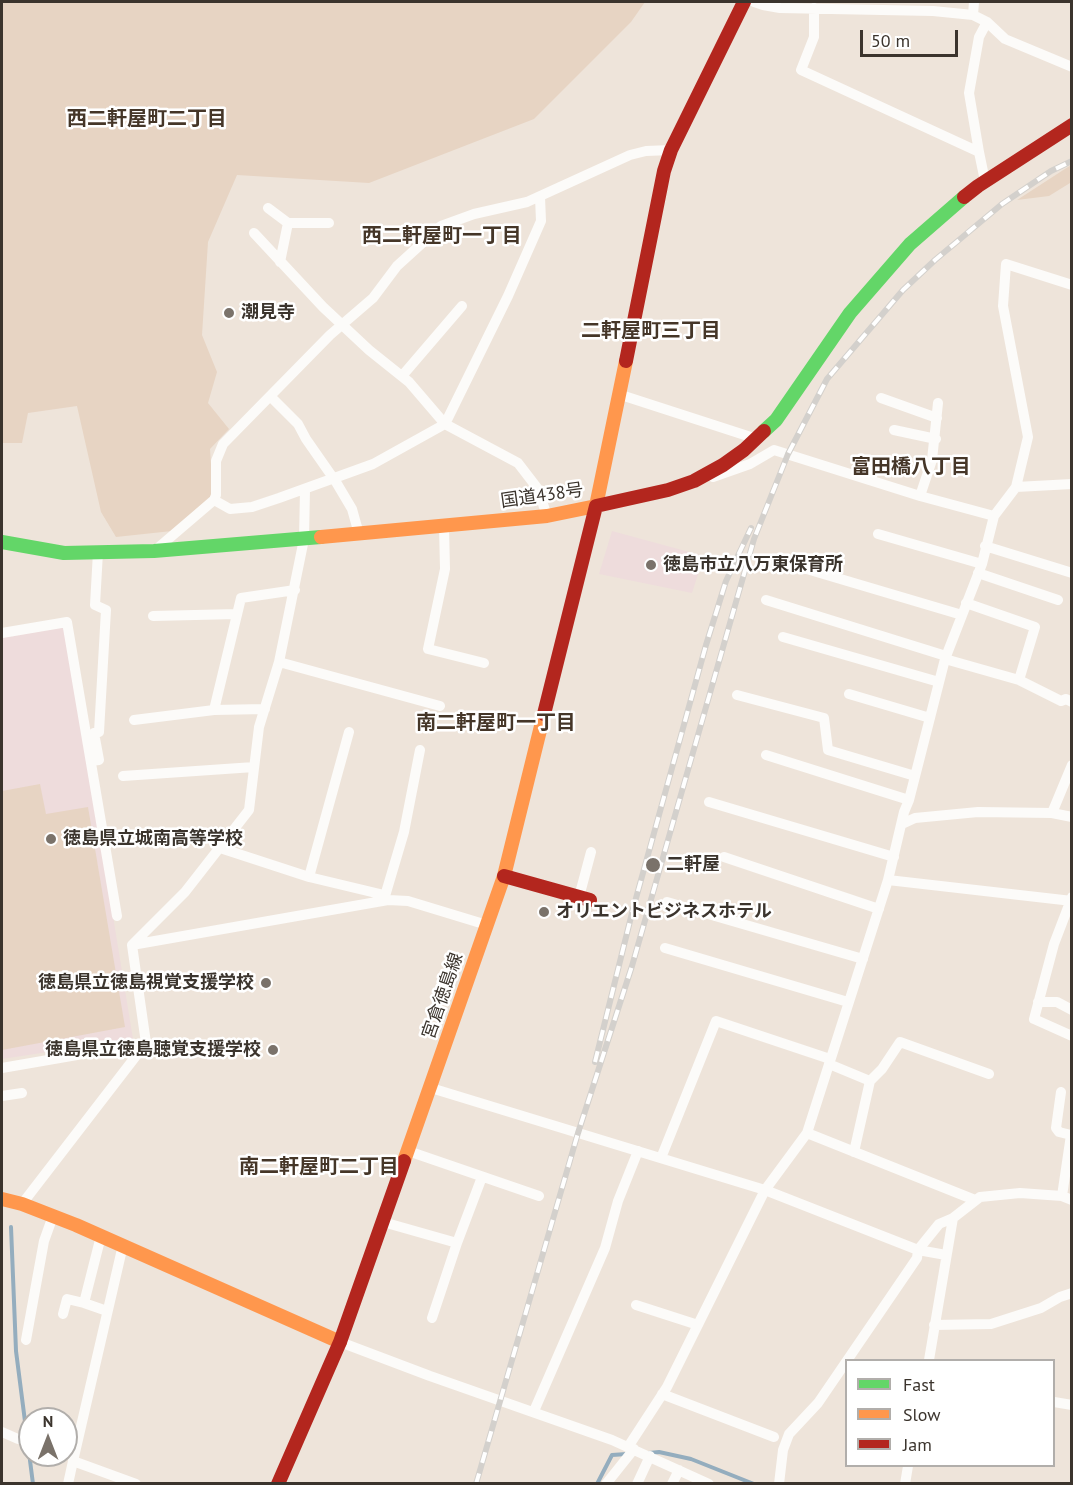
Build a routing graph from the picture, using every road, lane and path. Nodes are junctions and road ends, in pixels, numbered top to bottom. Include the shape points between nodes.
1 (744, 2) edge
2 (754, 2) edge
3 (974, 2) edge
4 (875, 6) edge
5 (933, 6) edge
6 (814, 8) junction
7 (974, 15) junction
8 (987, 22) junction
9 (1071, 67) edge
10 (1071, 125) edge
11 (671, 150) junction
12 (979, 152) junction
13 (985, 181) junction
14 (540, 197) junction
15 (268, 208) dead end
16 (288, 223) junction
17 (329, 224) dead end
18 (254, 233) dead end
19 (280, 262) junction
20 (1071, 285) edge
21 (462, 306) dead end
22 (343, 324) junction
23 (402, 376) junction
24 (618, 394) junction
25 (271, 397) junction
26 (881, 398) dead end
27 (938, 403) dead end
28 (937, 418) junction
29 (446, 424) junction
30 (894, 430) dead end
31 (936, 438) junction
32 (757, 439) junction
33 (334, 479) junction
34 (694, 481) junction
35 (1071, 484) edge
36 (1016, 487) junction
37 (305, 490) junction
38 (920, 496) junction
39 (214, 500) junction
40 (596, 506) junction
41 (547, 516) junction
42 (994, 516) junction
43 (444, 526) junction
44 (359, 534) junction
45 (878, 534) dead end
46 (304, 539) junction
47 (2, 543) edge
48 (985, 546) junction
49 (154, 551) junction
50 (98, 552) junction
51 (783, 562) dead end
52 (980, 568) junction
53 (1071, 573) edge
54 (295, 590) junction
55 (766, 600) dead end
56 (1058, 600) dead end
57 (966, 603) junction
58 (237, 614) junction
59 (962, 615) junction
60 (153, 616) dead end
61 (2, 633) edge
62 (783, 637) dead end
63 (946, 657) junction
64 (279, 662) junction
65 (484, 663) dead end
66 (1019, 680) junction
67 (939, 682) junction
68 (849, 694) dead end
69 (737, 695) dead end
70 (1071, 702) edge
71 (440, 705) dead end
72 (265, 709) junction
73 (214, 710) junction
74 (930, 718) junction
75 (134, 720) dead end
76 (349, 732) dead end
77 (420, 750) dead end
78 (766, 755) dead end
79 (91, 761) junction
80 (1071, 765) edge
81 (254, 767) junction
82 (123, 776) dead end
83 (915, 776) junction
84 (909, 801) junction
85 (709, 802) dead end
86 (1052, 813) junction
87 (1071, 817) edge
88 (915, 818) junction
89 (902, 824) junction
90 (220, 848) junction
91 (591, 852) dead end
92 (724, 857) dead end
93 (894, 857) junction
94 (504, 876) junction
95 (309, 877) junction
96 (888, 880) junction
97 (386, 898) junction
98 (585, 898) joint
99 (1071, 899) edge
100 (667, 902) dead end
101 (879, 909) junction
102 (117, 916) dead end
103 (487, 925) junction
104 (132, 945) junction
105 (665, 948) dead end
106 (863, 959) junction
107 (849, 1002) junction
108 (1038, 1002) junction
109 (1071, 1010) edge
110 (1071, 1036) edge
111 (146, 1043) junction
112 (830, 1061) junction
113 (2, 1068) edge
114 (989, 1074) dead end
115 (870, 1081) junction
116 (430, 1088) junction
117 (1061, 1092) dead end
118 (22, 1093) dead end
119 (2, 1096) edge
120 (807, 1133) junction
121 (408, 1151) junction
122 (638, 1151) junction
123 (854, 1152) junction
124 (661, 1158) junction
125 (482, 1176) junction
126 (765, 1190) junction
127 (539, 1196) dead end
128 (1067, 1198) edge
129 (2, 1199) edge
130 (975, 1200) junction
131 (22, 1204) junction
132 (53, 1216) junction
133 (953, 1218) junction
134 (383, 1222) junction
135 (101, 1236) junction
136 (457, 1243) junction
137 (123, 1245) junction
138 (918, 1250) junction
139 (946, 1256) junction
140 (1071, 1293) edge
141 (84, 1303) junction
142 (636, 1305) dead end
143 (107, 1311) junction
144 (63, 1314) dead end
145 (432, 1318) dead end
146 (934, 1324) junction
147 (698, 1325) junction
148 (26, 1340) dead end
149 (340, 1342) junction
150 (848, 1359) edge
151 (928, 1359) edge
152 (845, 1363) edge
153 (662, 1394) junction
154 (1055, 1402) edge
155 (1071, 1405) edge
156 (534, 1411) junction
157 (78, 1429) edge
158 (2, 1432) edge
159 (774, 1437) dead end
160 (18, 1438) dead end
161 (631, 1448) junction
162 (650, 1456) junction
163 (78, 1461) edge
164 (70, 1467) edge
165 (908, 1467) edge
166 (679, 1470) junction
167 (68, 1484) edge
168 (136, 1484) edge
169 (278, 1484) edge
170 (606, 1484) edge
171 (637, 1484) edge
172 (672, 1484) edge
173 (709, 1484) edge
174 (779, 1484) edge
175 (905, 1484) edge

1 - 11 main road, 国道438号
2 - 6 street via 780,8
3 - 7 street
4 - 5 street
4 - 6 street
5 - 7 street
6 - 12 street via 814,37 801,70
7 - 8 street
8 - 9 street via 1005,39
8 - 12 street via 978,37 969,93
10 - 13 main road
11 - 14 street via 630,155
11 - 24 main road, 国道438号
12 - 13 street
13 - 32 main road via 944,213 890,266 850,313 776,420
14 - 22 street via 441,226
14 - 29 street via 541,221
15 - 16 street
16 - 17 street
16 - 19 street
18 - 19 street
19 - 22 street
20 - 36 street via 1005,264 1003,306 1028,437
21 - 23 street
22 - 23 street
22 - 25 street
23 - 29 street
24 - 32 street
24 - 40 main road, 国道438号
25 - 33 street via 298,424
25 - 39 street via 224,444 216,461
26 - 28 street
27 - 28 street
28 - 31 street
29 - 33 street via 373,464
29 - 41 street via 518,463 538,489
30 - 31 street
31 - 38 street
32 - 34 main road
33 - 37 street
33 - 44 street via 352,509
34 - 38 street via 750,465 774,450
34 - 40 main road
35 - 36 street
36 - 42 street
37 - 39 street via 252,507 230,509
37 - 46 street
38 - 42 street
39 - 49 street
40 - 41 main road, 国道438号
40 - 94 main road, 宮倉徳島線
41 - 43 main road, 国道438号
42 - 48 street
43 - 44 main road, 国道438号
43 - 65 street via 446,569 428,650
44 - 46 main road, 国道438号
45 - 52 street
46 - 49 main road, 国道438号
46 - 54 street
47 - 50 main road, 国道438号 via 63,553
48 - 52 street
48 - 53 street
49 - 50 main road, 国道438号
50 - 79 street via 95,605 106,610 99,732 94,733 99,760
51 - 59 street
52 - 56 street
52 - 57 street
54 - 58 street via 241,598
54 - 64 street
55 - 63 street
57 - 59 street
57 - 66 street via 1035,627
58 - 60 street
58 - 73 street
59 - 63 street
61 - 79 street via 67,622
62 - 67 street
63 - 66 street
63 - 67 street
64 - 71 street
64 - 72 street
66 - 70 street
67 - 74 street
68 - 74 street
69 - 83 street via 824,718 828,750
72 - 73 street
72 - 81 street
73 - 75 street
74 - 83 street
76 - 95 street
77 - 97 street
78 - 84 street
79 - 102 street
80 - 86 street
81 - 82 street
81 - 90 street via 249,810
83 - 84 street
84 - 88 street
84 - 89 street
85 - 93 street
86 - 87 street
86 - 88 street via 978,812
88 - 89 street
89 - 93 street
90 - 95 street
90 - 104 street via 185,892
91 - 98 street
92 - 101 street
93 - 96 street
94 - 98 main road
94 - 103 main road, 宮倉徳島線
95 - 97 street
96 - 99 street
96 - 101 street
97 - 103 street
97 - 104 street
99 - 108 street
100 - 106 street
101 - 106 street
103 - 116 main road, 宮倉徳島線
104 - 111 street
105 - 107 street
106 - 107 street
107 - 112 street
108 - 109 street via 1057,1002
108 - 110 street via 1034,1019
111 - 113 street
111 - 131 street
112 - 115 street
112 - 120 street
112 - 124 street via 716,1021
114 - 115 street via 900,1042
115 - 123 street
116 - 121 main road, 宮倉徳島線
116 - 122 street
117 - 128 street via 1056,1128 1071,1135
118 - 119 street
120 - 123 street
120 - 126 street
121 - 125 street
121 - 134 main road, 宮倉徳島線
122 - 124 street
122 - 156 street via 605,1248
123 - 130 street
124 - 126 street
125 - 127 street
125 - 136 street
126 - 138 street
126 - 147 street
128 - 130 street via 1020,1193
129 - 131 main road
130 - 133 street
131 - 132 main road
132 - 135 main road
132 - 148 street via 44,1240
133 - 138 street via 939,1224
133 - 139 street
134 - 136 street
134 - 149 main road, 宮倉徳島線
135 - 137 main road
135 - 141 street
136 - 145 street
137 - 143 street
137 - 149 main road
138 - 139 street
138 - 150 street
139 - 146 street
140 - 146 street via 1041,1308 991,1324
141 - 143 street
141 - 144 street via 67,1299
142 - 147 street
143 - 157 street
146 - 151 street
147 - 153 street
149 - 156 street
149 - 169 main road, 宮倉徳島線
152 - 174 street via 818,1403 789,1434
153 - 159 street
153 - 161 street
154 - 155 street
156 - 161 street
158 - 160 street
161 - 162 street
161 - 170 street
162 - 166 street
162 - 171 street
163 - 168 street
164 - 167 street
165 - 175 street
166 - 172 street
166 - 173 street

